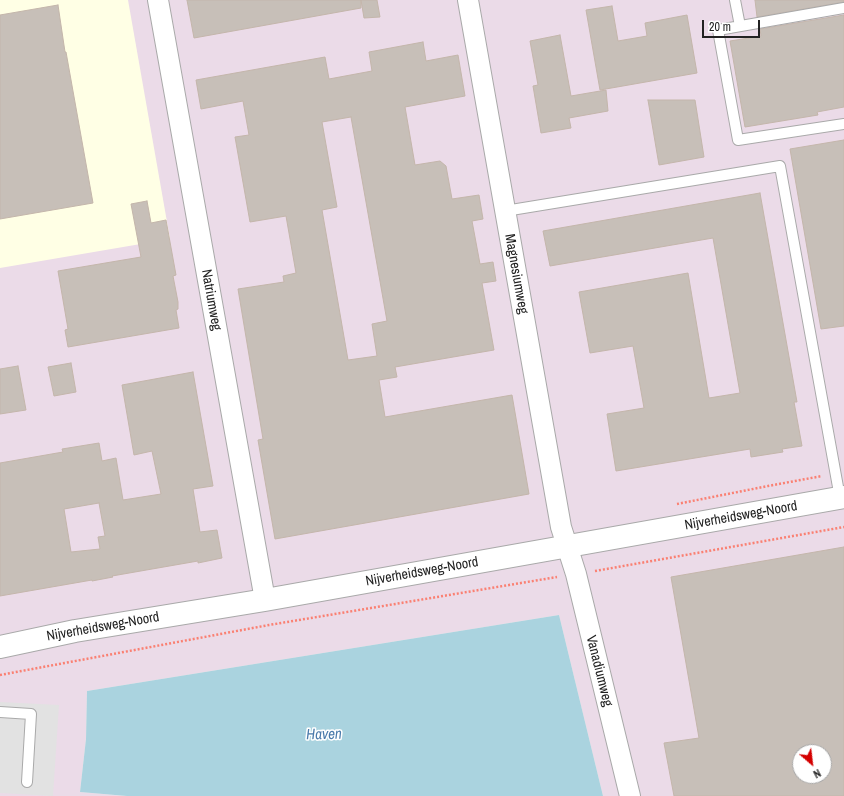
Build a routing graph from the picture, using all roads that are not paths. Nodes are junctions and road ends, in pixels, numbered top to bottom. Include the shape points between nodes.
1 (158, 0) edge
2 (468, 0) edge
3 (735, 0) edge
4 (844, 8) edge
5 (740, 26) junction
6 (844, 124) edge
7 (504, 211) junction
8 (842, 498) edge
9 (568, 547) junction
10 (265, 600) junction
11 (0, 647) edge
12 (0, 712) edge
13 (27, 782) dead end
14 (630, 796) edge

1 - 10 street, Natriumweg
2 - 7 street, Magnesiumweg
3 - 5 lane
4 - 5 lane
5 - 6 lane via 718,30 738,140
7 - 8 lane via 780,166
7 - 9 street, Magnesiumweg via 561,528
8 - 9 street, Nijverheidsweg-Noord
9 - 10 street, Nijverheidsweg-Noord
9 - 14 street, Vanadiumweg
10 - 11 street, Nijverheidsweg-Noord via 75,631
12 - 13 lane via 31,714

